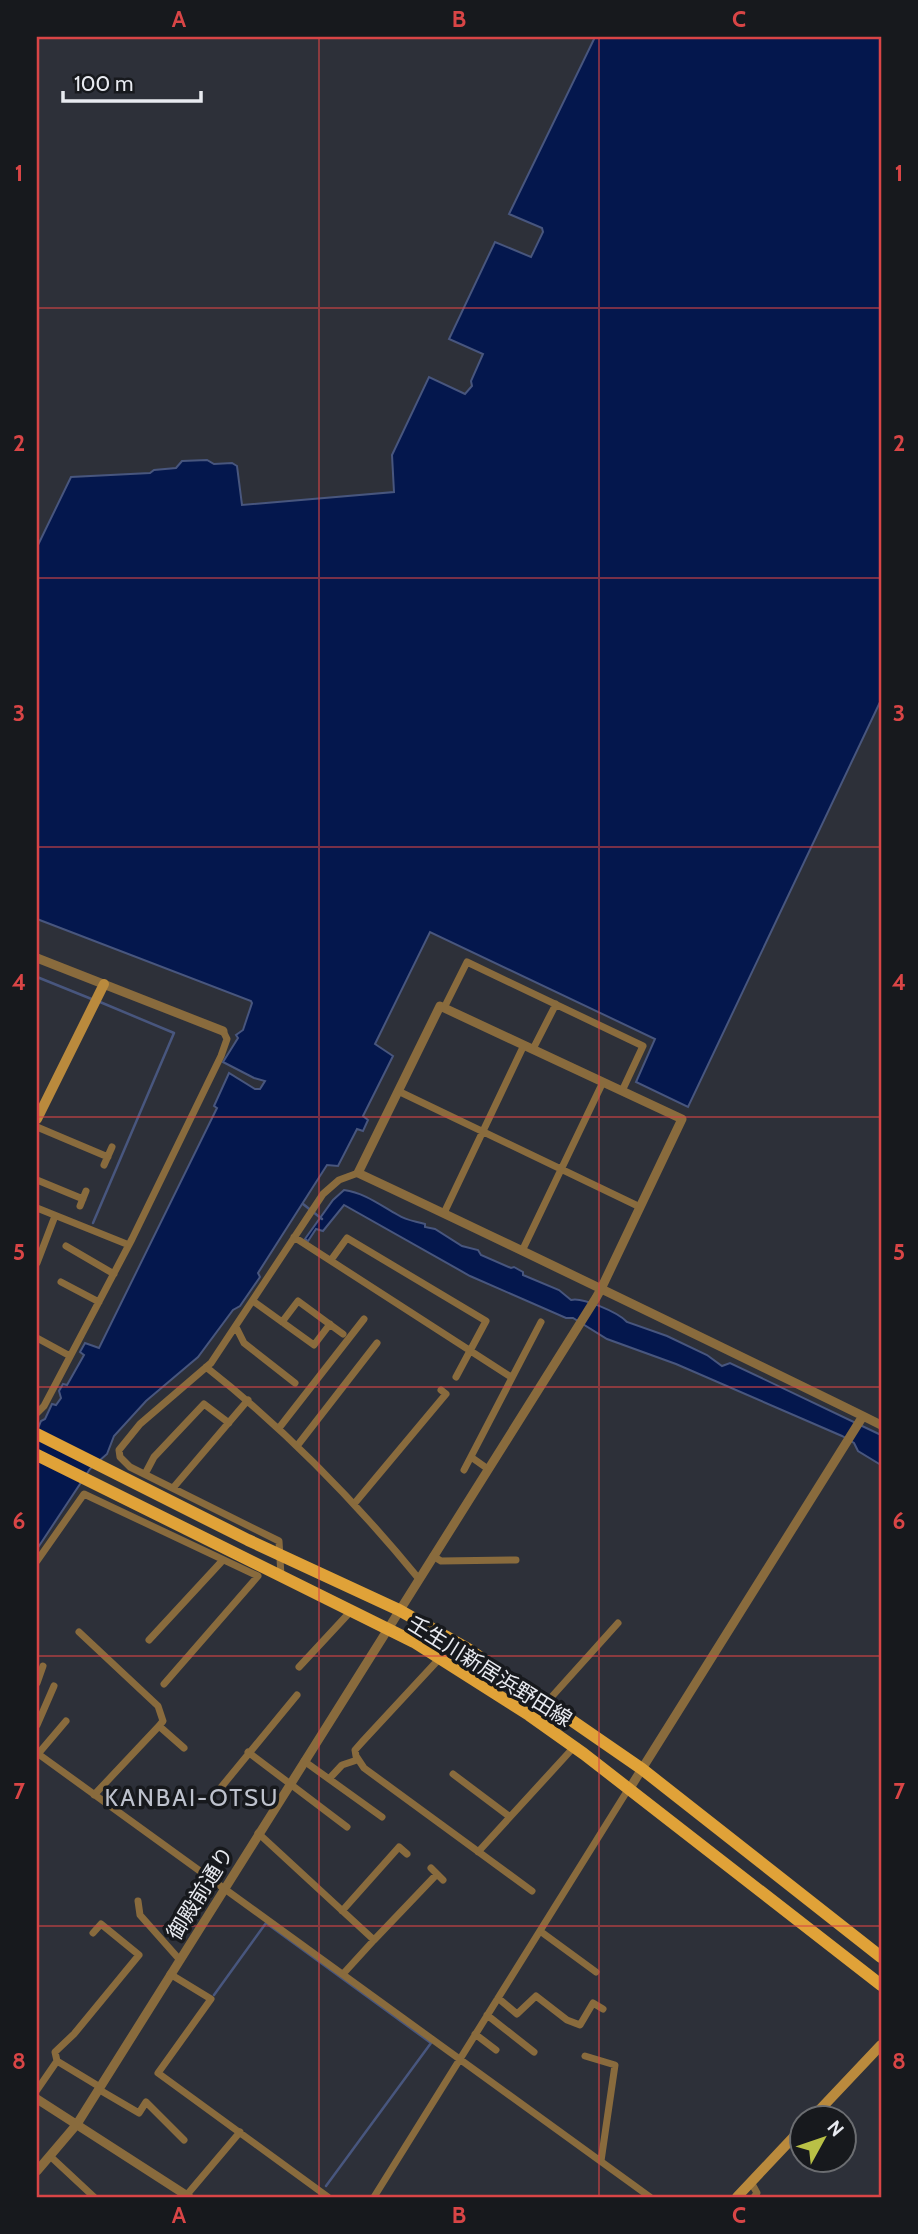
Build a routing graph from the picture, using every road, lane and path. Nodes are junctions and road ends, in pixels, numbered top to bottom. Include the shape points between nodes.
1 (37, 958) edge
2 (104, 984) junction
3 (556, 1004) junction
4 (444, 1008) junction
5 (223, 1031) joint
6 (529, 1047) junction
7 (603, 1082) junction
8 (398, 1091) junction
9 (622, 1091) junction
10 (37, 1119) edge
11 (37, 1127) edge
12 (483, 1132) junction
13 (113, 1147) dead end
14 (561, 1169) junction
15 (358, 1173) junction
16 (37, 1180) edge
17 (83, 1199) dead end
18 (640, 1207) junction
19 (37, 1208) edge
20 (444, 1213) junction
21 (55, 1216) junction
22 (295, 1237) junction
23 (129, 1245) junction
24 (66, 1246) dead end
25 (522, 1251) junction
26 (331, 1261) junction
27 (37, 1263) edge
28 (114, 1274) junction
29 (61, 1282) dead end
30 (599, 1293) junction
31 (253, 1301) junction
32 (99, 1302) junction
33 (364, 1319) dead end
34 (282, 1322) junction
35 (541, 1322) dead end
36 (330, 1324) junction
37 (236, 1327) junction
38 (342, 1334) dead end
39 (37, 1338) edge
40 (377, 1343) dead end
41 (472, 1350) junction
42 (70, 1356) junction
43 (206, 1367) junction
44 (456, 1377) dead end
45 (512, 1377) junction
46 (295, 1383) dead end
47 (441, 1390) dead end
48 (248, 1400) junction
49 (38, 1414) edge
50 (861, 1419) junction
51 (229, 1423) junction
52 (881, 1425) edge
53 (279, 1428) junction
54 (37, 1434) edge
55 (297, 1446) junction
56 (37, 1455) edge
57 (471, 1457) junction
58 (488, 1469) junction
59 (464, 1470) dead end
60 (145, 1474) junction
61 (173, 1488) junction
62 (355, 1504) junction
63 (248, 1540) junction
64 (279, 1555) junction
65 (433, 1556) junction
66 (223, 1560) junction
67 (516, 1560) dead end
68 (37, 1561) edge
69 (239, 1561) junction
70 (281, 1576) junction
71 (419, 1579) junction
72 (399, 1610) junction
73 (351, 1611) junction
74 (618, 1623) dead end
75 (387, 1629) junction
76 (79, 1632) dead end
77 (149, 1640) dead end
78 (440, 1658) junction
79 (43, 1666) dead end
80 (299, 1667) dead end
81 (38, 1677) edge
82 (164, 1684) dead end
83 (54, 1686) dead end
84 (297, 1695) dead end
85 (547, 1702) junction
86 (66, 1721) dead end
87 (37, 1725) edge
88 (159, 1726) junction
89 (574, 1747) junction
90 (184, 1748) dead end
91 (248, 1752) junction
92 (38, 1754) edge
93 (357, 1760) junction
94 (303, 1761) junction
95 (642, 1769) junction
96 (453, 1774) dead end
97 (329, 1779) junction
98 (289, 1784) junction
99 (630, 1788) junction
100 (218, 1791) dead end
101 (94, 1795) junction
102 (383, 1817) dead end
103 (510, 1817) junction
104 (347, 1827) dead end
105 (258, 1833) junction
106 (478, 1852) junction
107 (407, 1854) dead end
108 (437, 1874) dead end
109 (223, 1888) junction
110 (532, 1891) dead end
111 (138, 1901) dead end
112 (342, 1911) junction
113 (540, 1931) junction
114 (93, 1933) dead end
115 (374, 1940) junction
116 (881, 1957) edge
117 (179, 1959) junction
118 (596, 1972) dead end
119 (170, 1974) junction
120 (343, 1974) junction
121 (881, 1985) edge
122 (498, 1998) junction
123 (603, 2009) dead end
124 (487, 2015) junction
125 (475, 2034) junction
126 (881, 2045) edge
127 (496, 2050) dead end
128 (534, 2052) dead end
129 (585, 2056) dead end
130 (460, 2058) junction
131 (57, 2061) junction
132 (99, 2088) junction
133 (37, 2090) edge
134 (37, 2099) edge
135 (826, 2104) edge
136 (77, 2124) junction
137 (240, 2132) junction
138 (184, 2140) dead end
139 (788, 2144) edge
140 (50, 2156) junction
141 (601, 2161) junction
142 (37, 2171) edge
143 (751, 2182) junction
144 (94, 2197) edge
145 (187, 2197) edge
146 (328, 2197) edge
147 (374, 2197) edge
148 (650, 2197) edge
149 (737, 2197) edge
150 (754, 2197) edge

1 - 2 street
2 - 5 street
2 - 10 main road
3 - 4 street via 467,962
3 - 6 street
3 - 9 street via 643,1046
4 - 6 street
4 - 8 street via 440,1006
5 - 23 street via 227,1039 221,1056
6 - 7 street
6 - 12 street
7 - 9 street
7 - 14 street
8 - 12 street
8 - 15 street
9 - 18 street, 御殿前通り via 682,1119
11 - 13 street via 106,1161
12 - 14 street
12 - 20 street
14 - 18 street
14 - 25 street
15 - 20 street
15 - 22 street via 331,1185
16 - 17 street
18 - 30 street, 御殿前通り
19 - 21 street
20 - 25 street
21 - 23 street
21 - 27 street
22 - 26 street
22 - 31 street
23 - 28 street
24 - 28 street
25 - 30 street
26 - 41 street
26 - 41 street via 347,1238 486,1321
28 - 32 street
29 - 32 street
30 - 50 street
30 - 58 street, 御殿前通り
31 - 34 street
31 - 37 street
32 - 42 street
33 - 53 street
34 - 36 street via 298,1301
34 - 36 street via 314,1345
35 - 45 street
36 - 38 street
37 - 43 street
37 - 46 street via 244,1343
39 - 42 street
40 - 55 street
41 - 44 street
41 - 45 street
42 - 49 street
43 - 48 street
43 - 60 street via 140,1424 119,1450 124,1463
45 - 57 street
47 - 62 street via 446,1394
48 - 51 street
48 - 53 street
50 - 52 street
50 - 95 street
51 - 60 street via 205,1404
51 - 61 street
53 - 55 street
54 - 63 main road, 壬生川新居浜野田線
55 - 62 street
56 - 69 main road, 壬生川新居浜野田線
57 - 58 street
57 - 59 street
58 - 65 street, 御殿前通り
60 - 61 street
61 - 64 street via 279,1541
62 - 71 street
63 - 64 main road, 壬生川新居浜野田線
63 - 69 street
64 - 70 street
64 - 72 main road, 壬生川新居浜野田線
65 - 67 street via 441,1561
65 - 71 street, 御殿前通り
66 - 68 street via 84,1494
66 - 69 street
66 - 77 street
69 - 70 main road, 壬生川新居浜野田線
69 - 82 street via 258,1576
70 - 73 main road, 壬生川新居浜野田線
71 - 72 street, 御殿前通り
72 - 75 street, 御殿前通り
72 - 85 main road, 壬生川新居浜野田線
73 - 75 main road, 壬生川新居浜野田線
73 - 80 street
74 - 85 street
75 - 78 main road, 壬生川新居浜野田線
75 - 94 street, 御殿前通り
76 - 88 street via 158,1706 163,1721
78 - 89 main road, 壬生川新居浜野田線
78 - 93 street via 355,1751
79 - 81 street
83 - 87 street
84 - 91 street
85 - 95 main road, 壬生川新居浜野田線
86 - 92 street
88 - 90 street
88 - 101 street
89 - 99 main road, 壬生川新居浜野田線
89 - 103 street
91 - 98 street
91 - 100 street
92 - 101 street
93 - 97 street via 342,1765
93 - 106 street
94 - 97 street
94 - 98 street, 御殿前通り
95 - 99 street
95 - 116 main road, 壬生川新居浜野田線
96 - 103 street
97 - 102 street
98 - 104 street
98 - 105 street, 御殿前通り
99 - 113 street
99 - 121 main road, 壬生川新居浜野田線
101 - 109 street
103 - 106 street
105 - 109 street, 御殿前通り
105 - 112 street
106 - 110 street
107 - 112 street via 399,1847
108 - 115 street
109 - 117 street, 御殿前通り
109 - 120 street
111 - 117 street via 140,1915
112 - 115 street
113 - 118 street
113 - 122 street
114 - 131 street via 101,1924 139,1955 55,2052
115 - 120 street
117 - 119 street, 御殿前通り
119 - 132 street, 御殿前通り
119 - 137 street via 211,1999 158,2073
120 - 130 street
122 - 123 street via 517,2014 536,1996 580,2025 593,2003
122 - 124 street
124 - 125 street
124 - 128 street
125 - 127 street
125 - 130 street
126 - 135 main road
129 - 141 street via 615,2065
130 - 141 street
130 - 147 street
131 - 132 street
131 - 133 street
132 - 136 street, 御殿前通り
132 - 138 street via 139,2113 146,2102
134 - 136 street
136 - 140 street, 御殿前通り
136 - 145 street
137 - 145 street
137 - 146 street
139 - 143 main road
140 - 142 street, 御殿前通り
140 - 144 street
141 - 148 street
143 - 149 main road
143 - 150 street via 757,2193

